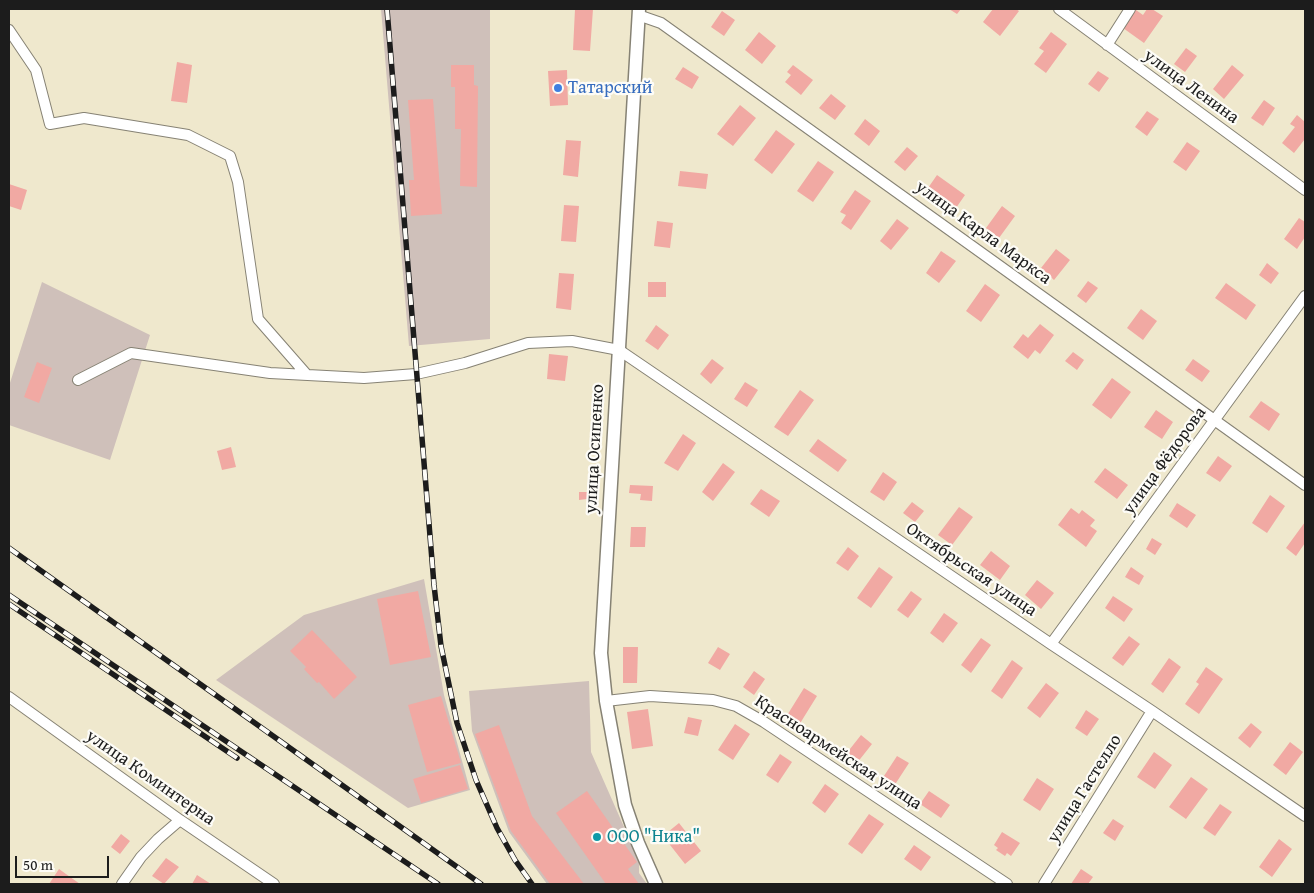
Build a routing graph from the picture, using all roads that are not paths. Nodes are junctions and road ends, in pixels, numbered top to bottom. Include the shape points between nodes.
1 (1059, 9) edge
2 (1130, 9) edge
3 (638, 12) edge
4 (9, 30) edge
5 (1107, 45) junction
6 (1305, 190) edge
7 (1305, 296) edge
8 (619, 350) junction
9 (306, 375) junction
10 (78, 380) dead end
11 (1216, 420) junction
12 (1305, 485) edge
13 (1051, 644) junction
14 (9, 697) edge
15 (606, 701) junction
16 (1152, 711) junction
17 (1305, 816) edge
18 (180, 820) junction
19 (122, 884) edge
20 (274, 884) edge
21 (656, 884) edge
22 (1007, 884) edge
23 (1044, 884) edge

1 - 5 street, улица Ленина
2 - 5 street
3 - 8 street, улица Осипенко
3 - 11 street, улица Карла Маркса via 661,23
4 - 9 street via 36,70 50,124 84,118 188,135 230,156 238,182 258,319
5 - 6 street, улица Ленина
7 - 11 street, улица Фёдорова
8 - 9 street via 572,341 528,343 465,364 416,374 364,378
8 - 13 street, Октябрьская улица
8 - 15 street, улица Осипенко via 601,653
9 - 10 street via 270,373 131,353
11 - 12 street, улица Карла Маркса
11 - 13 street, улица Фёдорова
13 - 16 street, Октябрьская улица
14 - 18 street, улица Коминтерна
15 - 21 street, улица Осипенко via 625,805
15 - 22 street, Красноармейская улица via 650,696 714,700 736,706
16 - 17 street, Октябрьская улица
16 - 23 street, улица Гастелло
18 - 19 street via 141,857
18 - 20 street, улица Коминтерна

